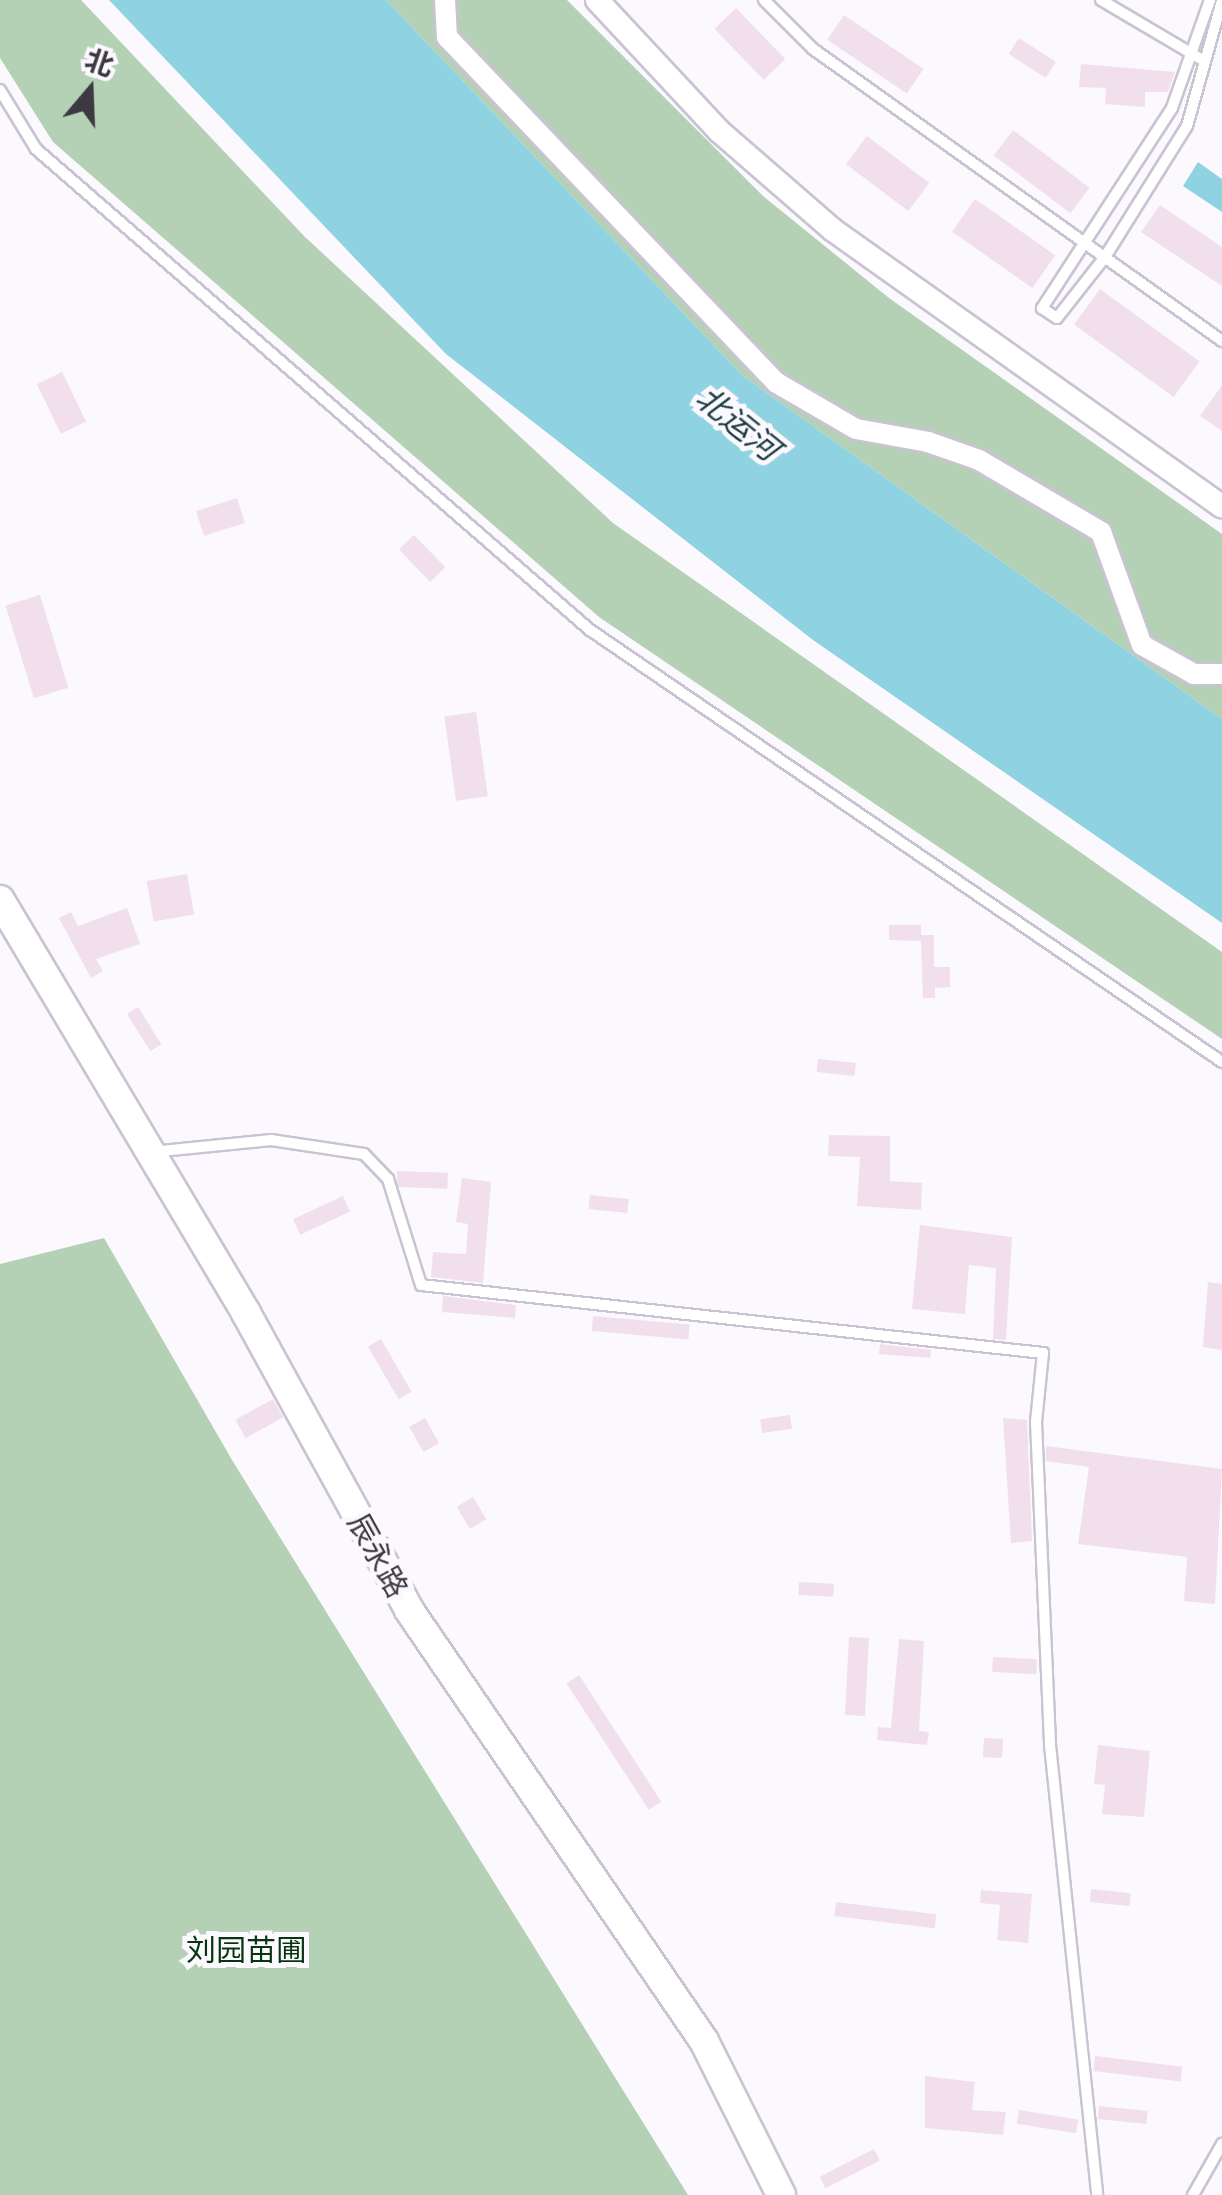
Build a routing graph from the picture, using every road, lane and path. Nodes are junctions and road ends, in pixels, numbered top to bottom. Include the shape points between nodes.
1 (444, 0) edge
2 (597, 0) edge
3 (764, 0) edge
4 (1101, 0) edge
5 (1210, 0) edge
6 (1222, 0) edge
7 (1199, 58) junction
8 (0, 90) edge
9 (1085, 243) junction
10 (1105, 257) junction
11 (1222, 341) edge
12 (1222, 506) edge
13 (1222, 674) edge
14 (0, 900) edge
15 (1222, 1062) edge
16 (150, 1152) junction
17 (1222, 2144) edge
18 (781, 2195) edge
19 (1097, 2195) edge
20 (1194, 2195) edge

1 - 13 street via 448,36 777,383 856,429 979,460 1101,532 1142,645 1194,674
2 - 12 street via 718,131 820,220
3 - 9 lane via 813,50
4 - 7 lane
5 - 7 lane
6 - 7 lane
7 - 9 lane
7 - 10 lane via 1187,126
8 - 15 lane via 36,149 590,630
9 - 10 lane
9 - 10 lane via 1042,308 1057,318
10 - 11 lane
14 - 16 main road, 辰永路
16 - 18 main road, 辰永路 via 408,1610 704,2041
16 - 19 lane via 271,1140 364,1154 388,1179 421,1285 1043,1352 1036,1422 1050,1745
17 - 20 lane

